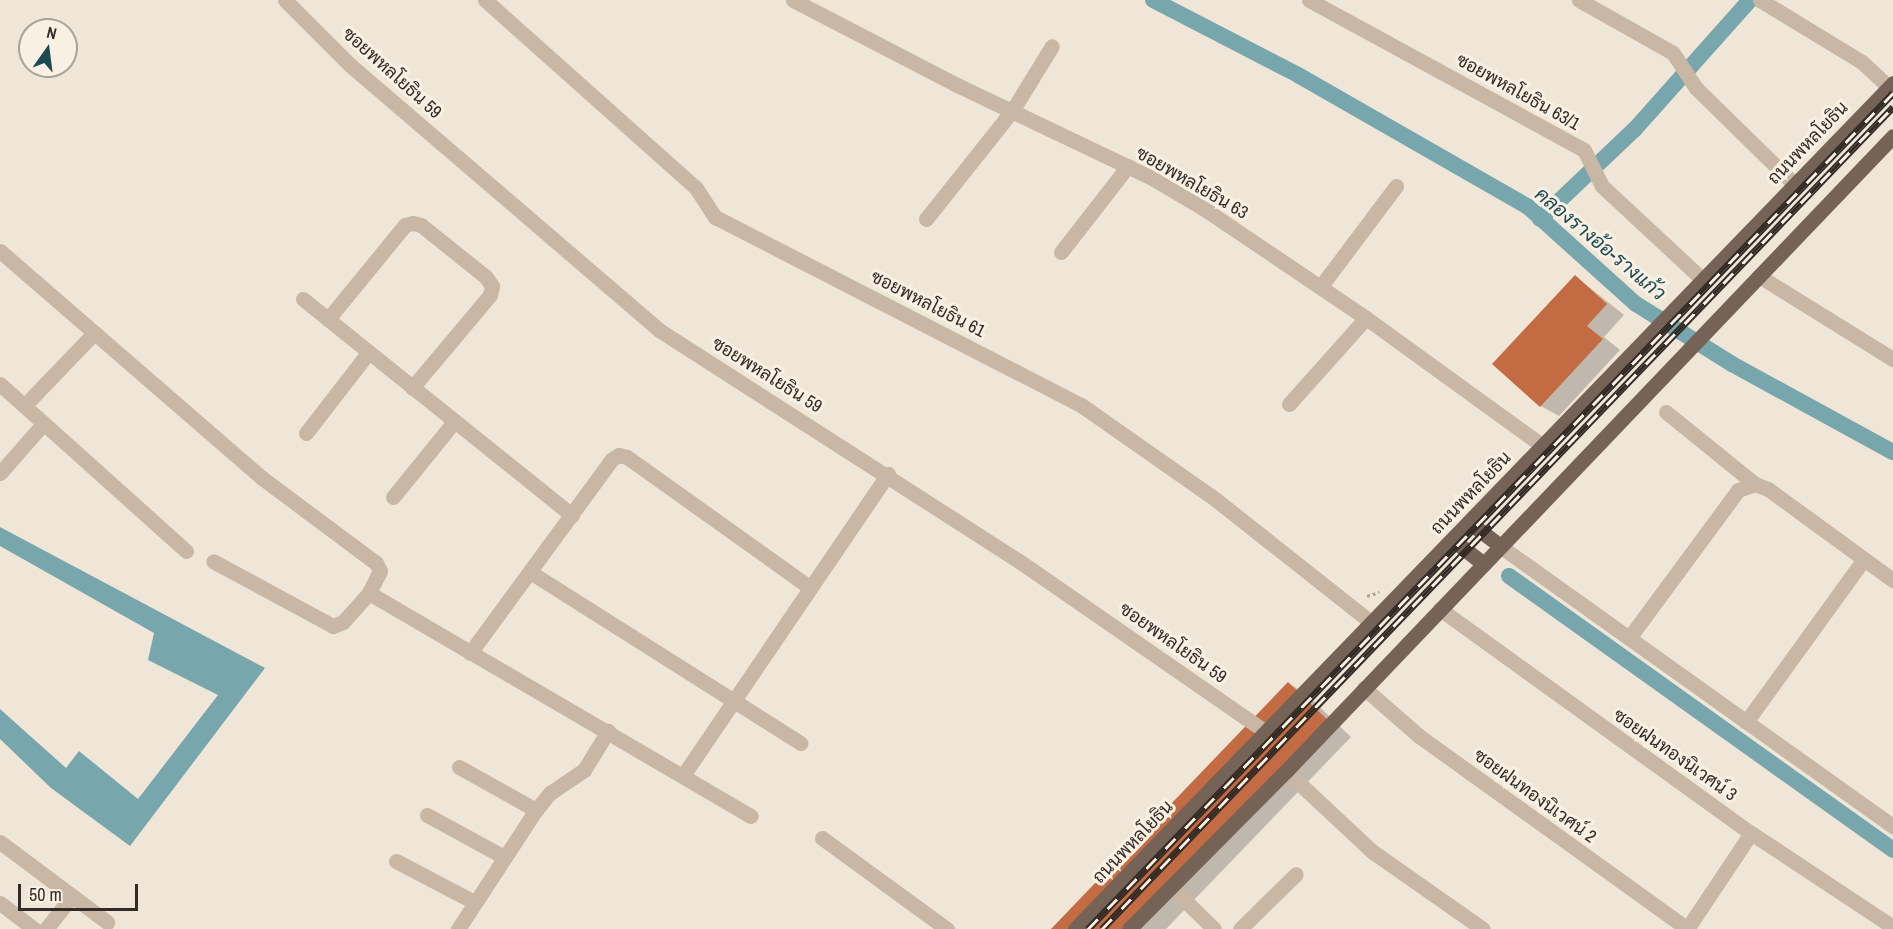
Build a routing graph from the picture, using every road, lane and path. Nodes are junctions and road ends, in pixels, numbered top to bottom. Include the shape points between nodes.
1 (285, 0) edge
2 (484, 0) edge
3 (794, 0) edge
4 (1309, 0) edge
5 (1579, 0) edge
6 (1762, 2) edge
7 (1052, 46) dead end
8 (1891, 85) edge
9 (1012, 111) junction
10 (1891, 142) edge
11 (1128, 166) junction
12 (1795, 185) junction
13 (1396, 186) dead end
14 (926, 219) dead end
15 (0, 251) edge
16 (1061, 252) dead end
17 (1759, 276) junction
18 (1703, 280) junction
19 (1321, 286) junction
20 (303, 299) dead end
21 (1366, 318) junction
22 (327, 319) junction
23 (94, 333) junction
24 (368, 353) junction
25 (1893, 359) edge
26 (0, 384) edge
27 (412, 388) junction
28 (25, 405) junction
29 (1289, 405) dead end
30 (1666, 412) dead end
31 (453, 423) junction
32 (43, 424) junction
33 (306, 433) dead end
34 (1543, 446) junction
35 (0, 473) edge
36 (888, 474) junction
37 (1755, 484) junction
38 (393, 497) dead end
39 (572, 515) junction
40 (1470, 523) junction
41 (1453, 540) junction
42 (1500, 546) junction
43 (186, 551) dead end
44 (1864, 559) junction
45 (213, 561) dead end
46 (1484, 564) junction
47 (530, 572) junction
48 (1893, 580) edge
49 (809, 586) junction
50 (369, 593) junction
51 (1367, 596) dead end
52 (1386, 599) dead end
53 (1440, 609) junction
54 (1373, 624) junction
55 (1629, 638) junction
56 (470, 653) junction
57 (1364, 688) junction
58 (734, 700) junction
59 (1746, 722) junction
60 (608, 731) junction
61 (1267, 733) junction
62 (800, 743) dead end
63 (459, 767) dead end
64 (1286, 771) junction
65 (684, 774) junction
66 (536, 810) junction
67 (427, 815) dead end
68 (751, 816) dead end
69 (1893, 826) edge
70 (1751, 833) junction
71 (822, 838) dead end
72 (0, 842) edge
73 (504, 857) junction
74 (396, 861) dead end
75 (1296, 874) dead end
76 (1171, 887) junction
77 (72, 896) junction
78 (474, 902) junction
79 (0, 903) edge
80 (107, 922) dead end
81 (1893, 927) edge
82 (34, 929) edge
83 (46, 929) edge
84 (458, 929) edge
85 (947, 929) edge
86 (1075, 929) edge
87 (1129, 929) edge
88 (1214, 929) edge
89 (1240, 929) edge
90 (1483, 929) edge
91 (1687, 929) edge

1 - 36 street, ซอยพหลโยธิน 59 via 359,72 659,330
2 - 54 street, ซอยพหลโยธิน 61 via 696,188 715,217 1082,405 1215,499
3 - 9 street, ซอยพหลโยธิน 63
4 - 18 street, ซอยพหลโยธิน 63/1 via 1584,150 1602,186
5 - 12 street via 1673,53 1696,88
6 - 8 street via 1862,62
7 - 9 street
8 - 12 main road, ถนนพหลโยธิน
9 - 11 street, ซอยพหลโยธิน 63
9 - 14 street
10 - 17 main road
11 - 16 street
11 - 19 street, ซอยพหลโยธิน 63 via 1206,210
12 - 18 main road, ถนนพหลโยธิน
13 - 19 street
15 - 23 street
17 - 25 street
17 - 42 main road
18 - 34 main road, ถนนพหลโยธิน
19 - 21 street, ซอยพหลโยธิน 63
20 - 22 street
21 - 29 street
21 - 34 street, ซอยพหลโยธิน 63
22 - 24 street
22 - 27 street via 405,225 421,225 486,277 492,286 490,295
23 - 28 street
23 - 50 street via 262,478 376,563 380,576
24 - 27 street
24 - 33 street
26 - 28 street
27 - 31 street
28 - 32 street
30 - 37 street
31 - 38 street
31 - 39 street
32 - 35 street
32 - 43 street
34 - 40 main road, ถนนพหลโยธิน
36 - 49 street
36 - 61 street, ซอยพหลโยธิน 59
37 - 44 street via 1768,489
37 - 55 street via 1738,490
39 - 47 street
39 - 49 street via 612,459 627,457
40 - 41 main road, ถนนพหลโยธิน
40 - 42 main road
41 - 46 main road
41 - 54 main road, ถนนพหลโยธิน
42 - 46 main road
42 - 55 street
44 - 48 street
44 - 59 street
45 - 50 street via 333,626 343,622
46 - 53 main road
47 - 56 street
47 - 58 street
49 - 58 street
50 - 56 street
51 - 52 path via 1378,591
53 - 57 main road
53 - 70 street, ซอยฝนทองนิเวศน์ 3
54 - 61 main road, ถนนพหลโยธิน
55 - 59 street
56 - 60 street
57 - 64 main road
57 - 91 street, ซอยฝนทองนิเวศน์ 2 via 1419,736
58 - 62 street
58 - 65 street
59 - 69 street
60 - 65 street
60 - 66 street via 584,770 550,793
61 - 86 main road, ถนนพหลโยธิน
63 - 66 street
64 - 76 main road
64 - 90 street via 1373,852
65 - 68 street
66 - 73 street
67 - 73 street
70 - 81 street, ซอยฝนทองนิเวศน์ 3
70 - 91 street
71 - 85 street
72 - 77 street
73 - 78 street
74 - 78 street
75 - 89 street
76 - 87 main road
76 - 88 street
77 - 80 street
77 - 83 street
78 - 84 street
79 - 82 street

